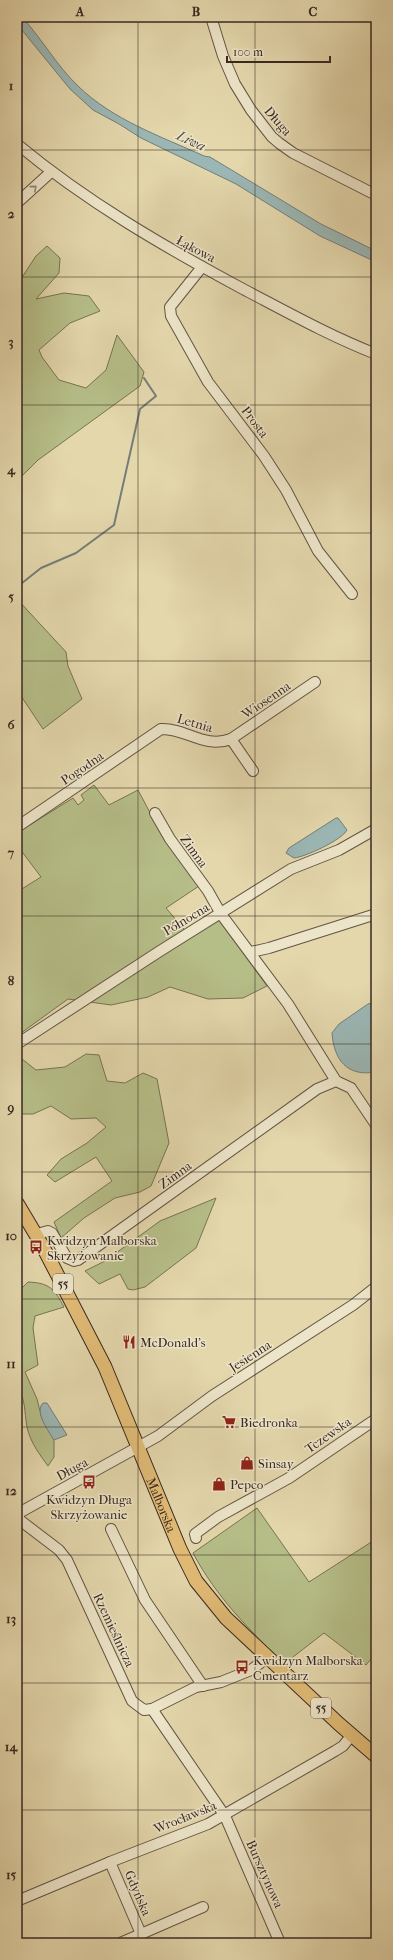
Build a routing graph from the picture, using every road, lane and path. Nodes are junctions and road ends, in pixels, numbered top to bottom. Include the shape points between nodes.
1 (210, 17) edge
2 (17, 144) edge
3 (51, 172) junction
4 (376, 196) edge
5 (17, 203) edge
6 (202, 267) junction
7 (376, 354) edge
8 (352, 594) dead end
9 (315, 682) dead end
10 (161, 729) joint
11 (231, 739) junction
12 (252, 772) dead end
13 (155, 813) dead end
14 (17, 827) edge
15 (376, 829) edge
16 (220, 914) junction
17 (376, 914) edge
18 (250, 952) junction
19 (17, 1044) edge
20 (336, 1081) junction
21 (376, 1125) edge
22 (17, 1203) edge
23 (36, 1234) junction
24 (376, 1287) edge
25 (376, 1419) edge
26 (139, 1447) junction
27 (17, 1515) edge
28 (110, 1529) dead end
29 (196, 1538) dead end
30 (268, 1658) junction
31 (203, 1686) junction
32 (152, 1709) junction
33 (351, 1736) junction
34 (376, 1756) edge
35 (225, 1816) junction
36 (110, 1862) junction
37 (17, 1901) edge
38 (203, 1907) dead end
39 (141, 1934) junction
40 (120, 1943) edge
41 (280, 1943) edge

1 - 4 street, Długa via 235,84 272,137 286,149
2 - 3 street, Łąkowa
5 -> 3 street
3 - 6 street, Łąkowa via 160,244
6 - 7 street, Łąkowa via 327,333
6 - 8 street, Prosta via 170,306 171,316 208,382 264,456 286,490 318,551
9 - 11 street, Wiosenna
10 - 11 street, Letnia via 221,743
10 - 14 street, Pogodna
11 - 12 street
13 - 16 street, Zimna via 170,839 208,891
15 - 16 street, Północna via 339,850 291,869
16 - 18 street, Zimna
16 - 19 street, Północna
17 - 18 street
18 - 20 street, Zimna via 288,1004
20 - 21 street, Zimna via 351,1088
20 - 23 street, Zimna via 317,1089 78,1260 67,1258 52,1233
22 - 23 main road, Malborska / 55
23 - 26 main road, Malborska / 55 via 105,1367
24 - 26 street, Jesienna via 354,1305 272,1356
25 - 29 street, Tczewska via 289,1478 218,1517 195,1534
26 - 27 street, Długa
26 - 30 main road, Malborska / 55 via 180,1549 196,1581 226,1618
27 - 32 street, Rzemieślnicza via 21,1521 60,1550 67,1560 132,1700 144,1710
28 - 31 street via 145,1600
30 - 31 street via 251,1670
30 - 33 main road, Malborska / 55
31 - 32 street
32 - 35 street, Bursztynowa
33 - 34 main road, Malborska / 55
33 - 35 street, Wrocławska via 335,1751
35 - 36 street, Wrocławska
35 - 41 street, Bursztynowa
36 - 37 street, Wrocławska
36 - 39 street, Gdyńska
38 - 39 street, Gdyńska
39 - 40 street, Gdyńska

